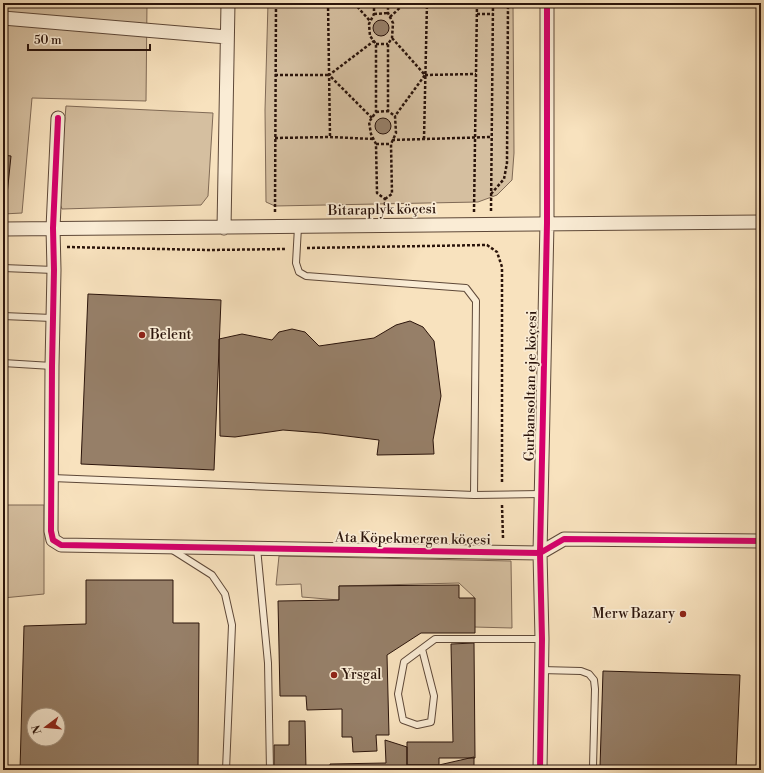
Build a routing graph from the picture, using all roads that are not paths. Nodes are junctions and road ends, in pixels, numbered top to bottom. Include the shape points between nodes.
1 (228, 3) edge
2 (547, 3) edge
3 (3, 18) edge
4 (227, 37) junction
5 (58, 118) dead end
6 (761, 222) edge
7 (547, 223) junction
8 (298, 227) junction
9 (53, 228) junction
10 (224, 228) junction
11 (3, 229) edge
12 (3, 268) edge
13 (54, 270) junction
14 (3, 316) edge
15 (52, 318) junction
16 (3, 363) edge
17 (52, 366) junction
18 (52, 478) junction
19 (541, 494) junction
20 (474, 495) junction
21 (761, 541) edge
22 (166, 547) junction
23 (257, 548) junction
24 (540, 553) junction
25 (542, 639) junction
26 (422, 649) junction
27 (541, 670) junction
28 (592, 767) dead end
29 (226, 770) edge
30 (270, 770) edge
31 (540, 770) edge

1 - 4 street
2 - 7 street, Gurbansoltan eje köçesi
3 - 4 street
4 - 10 street
5 - 9 street
6 - 7 street, Bitaraplyk köçesi
7 - 8 street, Bitaraplyk köçesi
7 - 19 street, Gurbansoltan eje köçesi
8 - 10 street, Bitaraplyk köçesi
8 - 20 lane via 296,262 298,272 306,276 466,288 476,301
9 - 10 street, Bitaraplyk köçesi
9 - 11 street, Bitaraplyk köçesi
9 - 13 street
12 - 13 lane
13 - 15 street
14 - 15 lane
15 - 17 street
16 - 17 lane
17 - 18 street
18 - 20 lane
18 - 22 street, Ata Köpekmergen köçesi via 53,540 61,545
19 - 20 lane
19 - 24 street, Gurbansoltan eje köçesi
21 - 24 street via 564,538
22 - 23 street, Ata Köpekmergen köçesi
22 - 29 lane via 212,575 225,594 232,625
23 - 24 street, Ata Köpekmergen köçesi
23 - 30 lane via 268,662
24 - 25 street, Gurbansoltan eje köçesi
25 - 26 lane via 435,639
25 - 27 street, Gurbansoltan eje köçesi
26 - 26 lane via 404,662 398,694 403,720 417,725 431,722 434,696
27 - 28 lane via 581,671 590,674 594,680
27 - 31 street, Gurbansoltan eje köçesi

